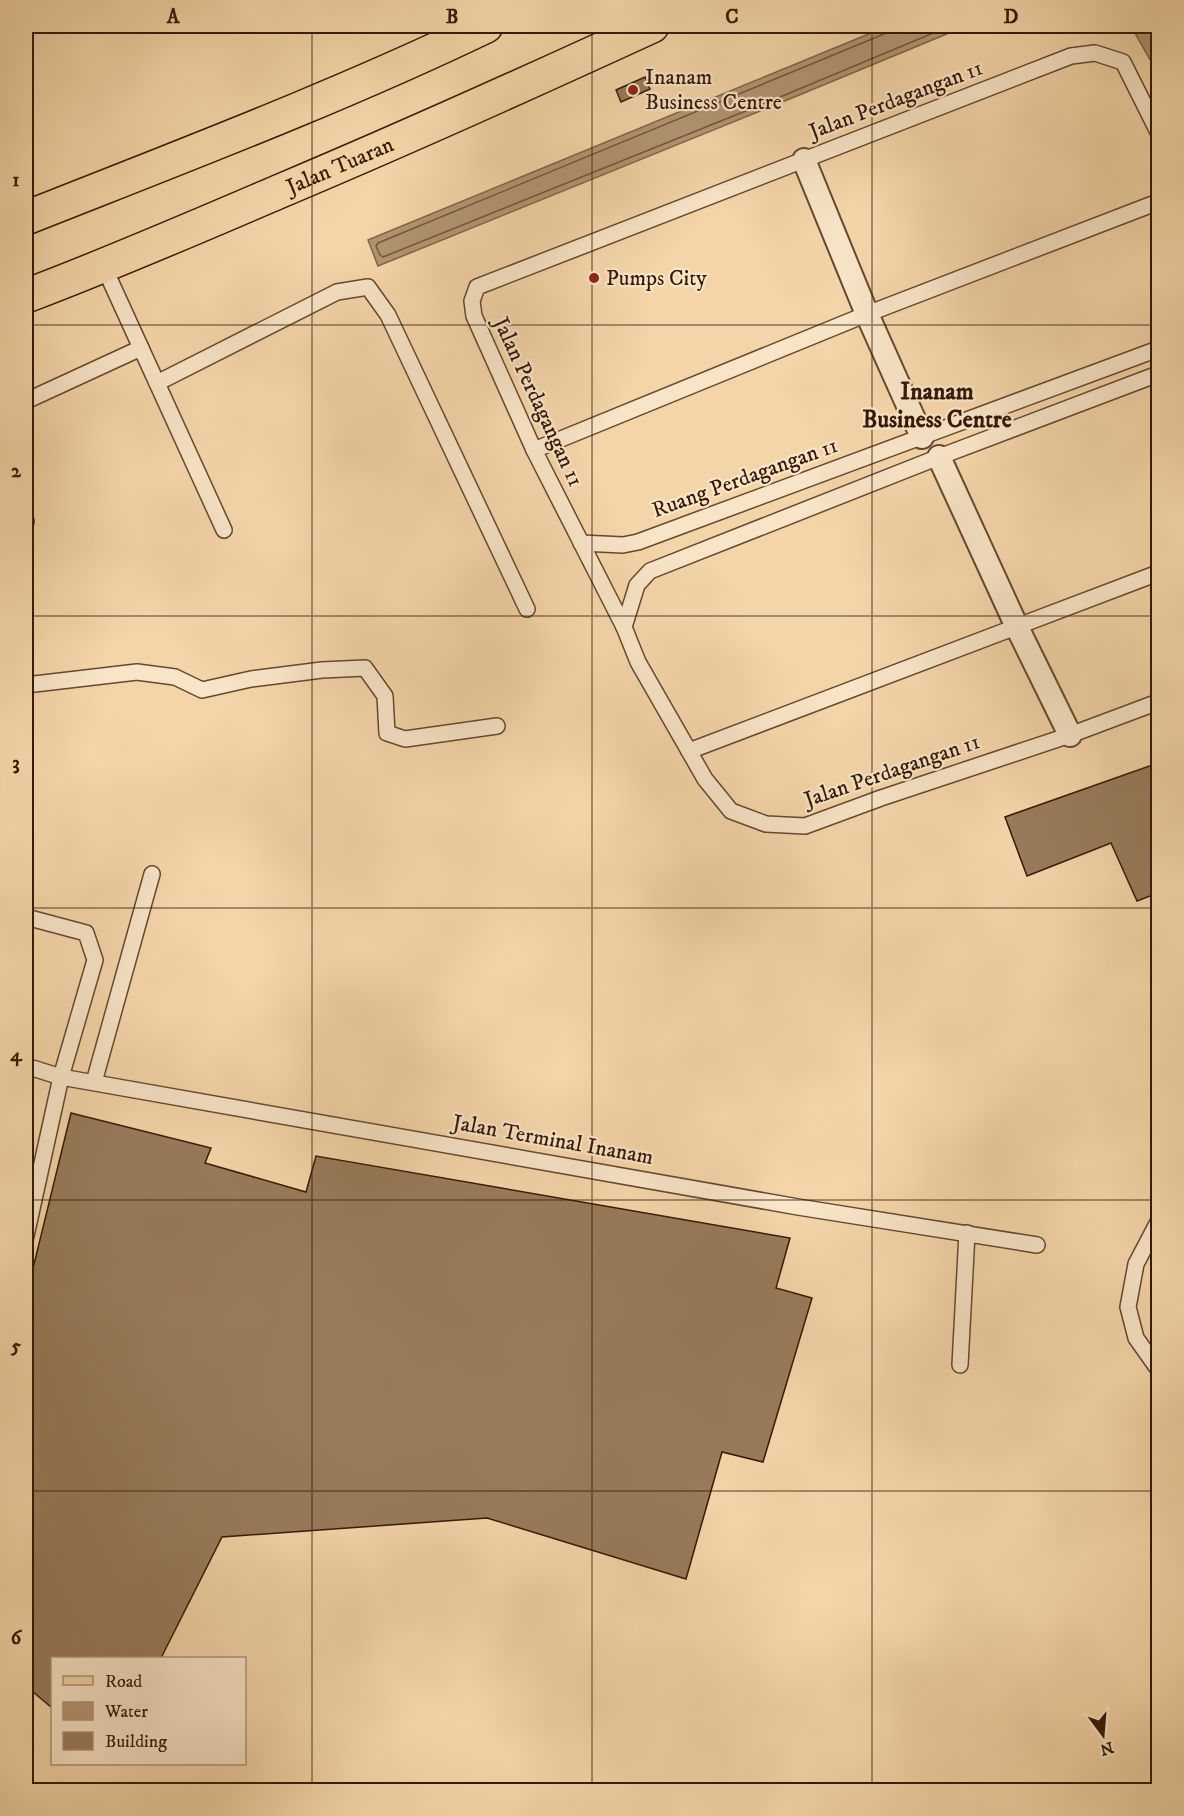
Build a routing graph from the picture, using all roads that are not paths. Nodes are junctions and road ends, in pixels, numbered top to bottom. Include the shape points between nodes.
1 (486, 26) edge
2 (652, 26) edge
3 (1158, 132) edge
4 (804, 160) junction
5 (1158, 202) edge
6 (26, 218) edge
7 (104, 267) junction
8 (26, 296) edge
9 (867, 314) junction
10 (141, 348) junction
11 (1158, 349) edge
12 (1158, 374) edge
13 (157, 383) junction
14 (26, 401) edge
15 (922, 437) junction
16 (534, 450) junction
17 (939, 457) junction
18 (224, 530) dead end
19 (581, 543) junction
20 (1158, 573) edge
21 (527, 609) dead end
22 (624, 627) junction
23 (1017, 627) junction
24 (26, 685) edge
25 (1158, 702) edge
26 (497, 726) dead end
27 (1070, 735) junction
28 (689, 751) junction
29 (152, 874) dead end
30 (26, 918) edge
31 (26, 1066) edge
32 (61, 1077) junction
33 (94, 1082) junction
34 (1158, 1222) edge
35 (967, 1233) junction
36 (26, 1236) edge
37 (1037, 1245) dead end
38 (960, 1365) dead end
39 (1158, 1369) edge

1 - 6 main road via 242,132
2 - 7 main road, Jalan Tuaran
3 - 4 lane, Jalan Perdagangan 11 via 1124,62 1095,53 1071,56
4 - 9 street
4 - 16 lane, Jalan Perdagangan 11 via 477,287 472,301 474,316
5 - 9 lane
7 - 8 main road, Jalan Tuaran
7 - 10 lane
9 - 15 street
9 - 16 lane
10 - 13 lane
10 - 14 lane
11 - 15 lane, Ruang Perdagangan 11
12 - 17 lane
13 - 18 lane
13 - 21 lane via 337,292 368,287 388,315
15 - 19 lane, Ruang Perdagangan 11 via 638,542
16 - 19 lane, Jalan Perdagangan 11
17 - 22 lane via 650,572 637,585
17 - 23 street
19 - 22 lane, Jalan Perdagangan 11
20 - 23 lane
22 - 28 lane, Jalan Perdagangan 11 via 638,662
23 - 27 street
23 - 28 lane
24 - 26 lane via 137,672 175,677 202,690 250,679 365,668 385,696 387,733 405,739
25 - 27 lane, Jalan Perdagangan 11
27 - 28 lane, Jalan Perdagangan 11 via 805,826 766,824 731,812
29 - 33 lane
30 - 32 lane via 86,933 95,960
31 - 32 lane, Jalan Terminal Inanam
32 - 33 lane, Jalan Terminal Inanam
32 - 36 lane
33 - 35 lane, Jalan Terminal Inanam via 798,1207
34 - 39 lane via 1136,1264 1128,1307 1136,1338
35 - 37 lane, Jalan Terminal Inanam
35 - 38 lane

